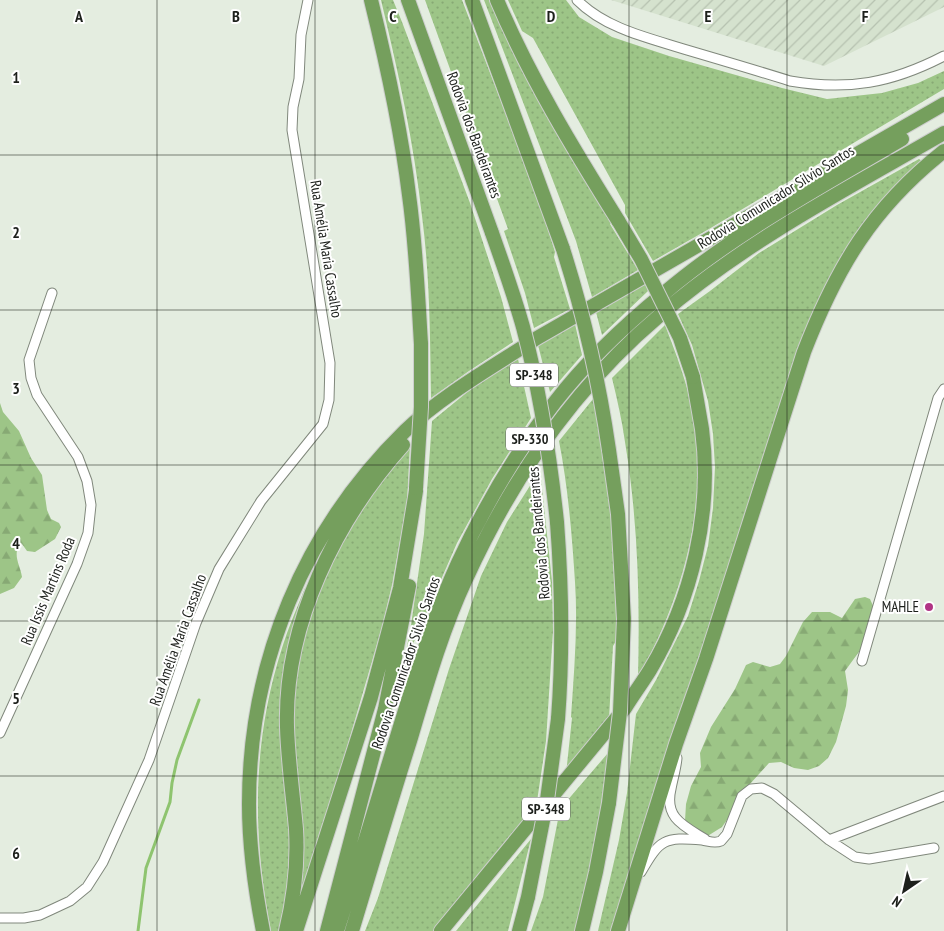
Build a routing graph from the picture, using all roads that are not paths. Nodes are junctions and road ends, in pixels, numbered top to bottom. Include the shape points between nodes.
1 (308, 0) edge
2 (371, 0) edge
3 (408, 0) edge
4 (472, 0) edge
5 (497, 0) edge
6 (577, 0) edge
7 (944, 56) edge
8 (944, 104) edge
9 (944, 114) edge
10 (944, 133) edge
11 (944, 151) edge
12 (52, 293) dead end
13 (471, 382) junction
14 (944, 389) edge
15 (416, 489) junction
16 (862, 661) dead end
17 (0, 733) edge
18 (676, 744) junction
19 (944, 796) edge
20 (708, 840) junction
21 (829, 840) junction
22 (934, 848) dead end
23 (634, 886) junction
24 (0, 918) edge
25 (263, 931) edge
26 (286, 931) edge
27 (296, 931) edge
28 (327, 931) edge
29 (337, 931) edge
30 (352, 931) edge
31 (441, 931) edge
32 (519, 931) edge
33 (582, 931) edge
34 (618, 931) edge

1 - 24 street, Rua Amélia Maria Cassalho via 301,35 292,130 330,363 329,400 323,424 261,501 219,570 196,623 149,760 103,862 87,887 70,901 40,915
2 - 15 highway, bridge via 392,91 415,248 421,344
3 - 32 highway, Rodovia dos Bandeirantes / SP-348, bridge via 523,327 545,427 557,522 562,643 558,719 547,800
4 - 33 highway, bridge via 563,250 586,330 601,398 618,514 624,619 620,712 609,803
5 - 31 highway, bridge via 552,112 641,260 680,338 693,377 702,430 703,497 700,532 684,596 651,668 625,708
6 - 7 street via 598,17 636,34 812,85 848,86 873,82 911,71
8 - 13 highway via 537,338
9 - 29 highway, Rodovia Comunicador Silvio Santos / SP-330 via 790,205 697,266 615,337 555,402 490,502 444,596 420,662
10 - 30 highway, Rodovia Comunicador Silvio Santos / SP-330 via 732,260 659,315 572,403 506,501 465,581 420,708
11 - 18 highway via 878,214 830,291 804,352
12 - 17 street, Rua Issis Martins Roda via 29,360 31,378 37,395 78,457 87,481 91,504 88,533
13 - 25 highway via 432,408 369,470 334,516 300,574 279,627 258,707 250,771 254,869
13 - 26 highway via 426,420 365,494 327,558 304,616 287,701 296,862
14 - 16 street via 938,398
15 - 27 highway via 400,588 371,697
15 - 28 highway via 415,533 402,629 385,709
18 - 20 street via 671,811 678,821
18 - 23 highway
19 - 21 street
20 - 21 street via 717,843 725,838 739,800 756,788 774,794
20 - 23 street via 679,838 665,842 654,850
21 - 22 street via 862,859
23 - 34 highway

